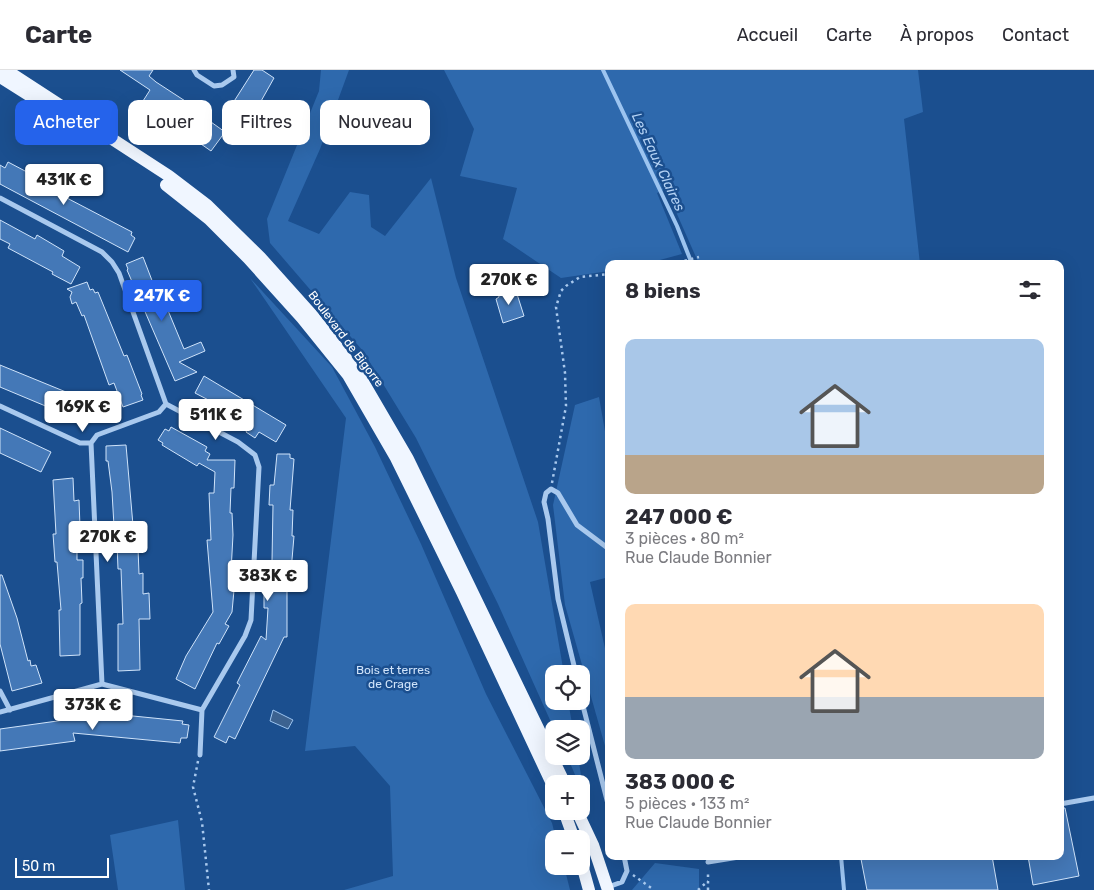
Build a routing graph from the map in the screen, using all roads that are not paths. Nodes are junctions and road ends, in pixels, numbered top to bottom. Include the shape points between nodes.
1 (6, 70) edge
2 (194, 70) edge
3 (233, 70) edge
4 (0, 77) edge
5 (0, 198) edge
6 (166, 404) junction
7 (0, 406) edge
8 (91, 443) junction
9 (605, 546) edge
10 (574, 665) edge
11 (102, 684) junction
12 (0, 691) edge
13 (10, 710) junction
14 (202, 710) junction
15 (584, 710) edge
16 (0, 712) edge
17 (200, 755) road end
18 (548, 775) edge
19 (561, 775) edge
20 (605, 792) edge
21 (1094, 798) edge
22 (1064, 803) edge
23 (581, 820) edge
24 (625, 860) edge
25 (720, 860) edge
26 (708, 862) road end
27 (585, 875) edge
28 (608, 889) edge
29 (589, 890) edge

1 - 19 main road, Boulevard de Bigorre via 169,176 207,205 312,315 359,375 403,451
2 - 3 street via 214,86 230,82 234,78
4 - 18 main road, Boulevard de Bigorre via 109,146 210,219 302,318 348,375 373,416 444,556
5 - 6 street via 102,252 112,262
6 - 8 street via 159,412 97,435
6 - 14 street via 238,442 255,455 259,467 251,620
7 - 8 street via 80,443
8 - 11 street
9 - 10 street via 577,525 558,493 551,489 546,493 544,502 558,600
11 - 13 street
11 - 14 street
12 - 13 street
13 - 16 street
14 - 17 street
15 - 20 street
21 - 22 street
23 - 28 main road
24 - 28 street via 627,871 622,882
25 - 26 street
27 - 29 main road

